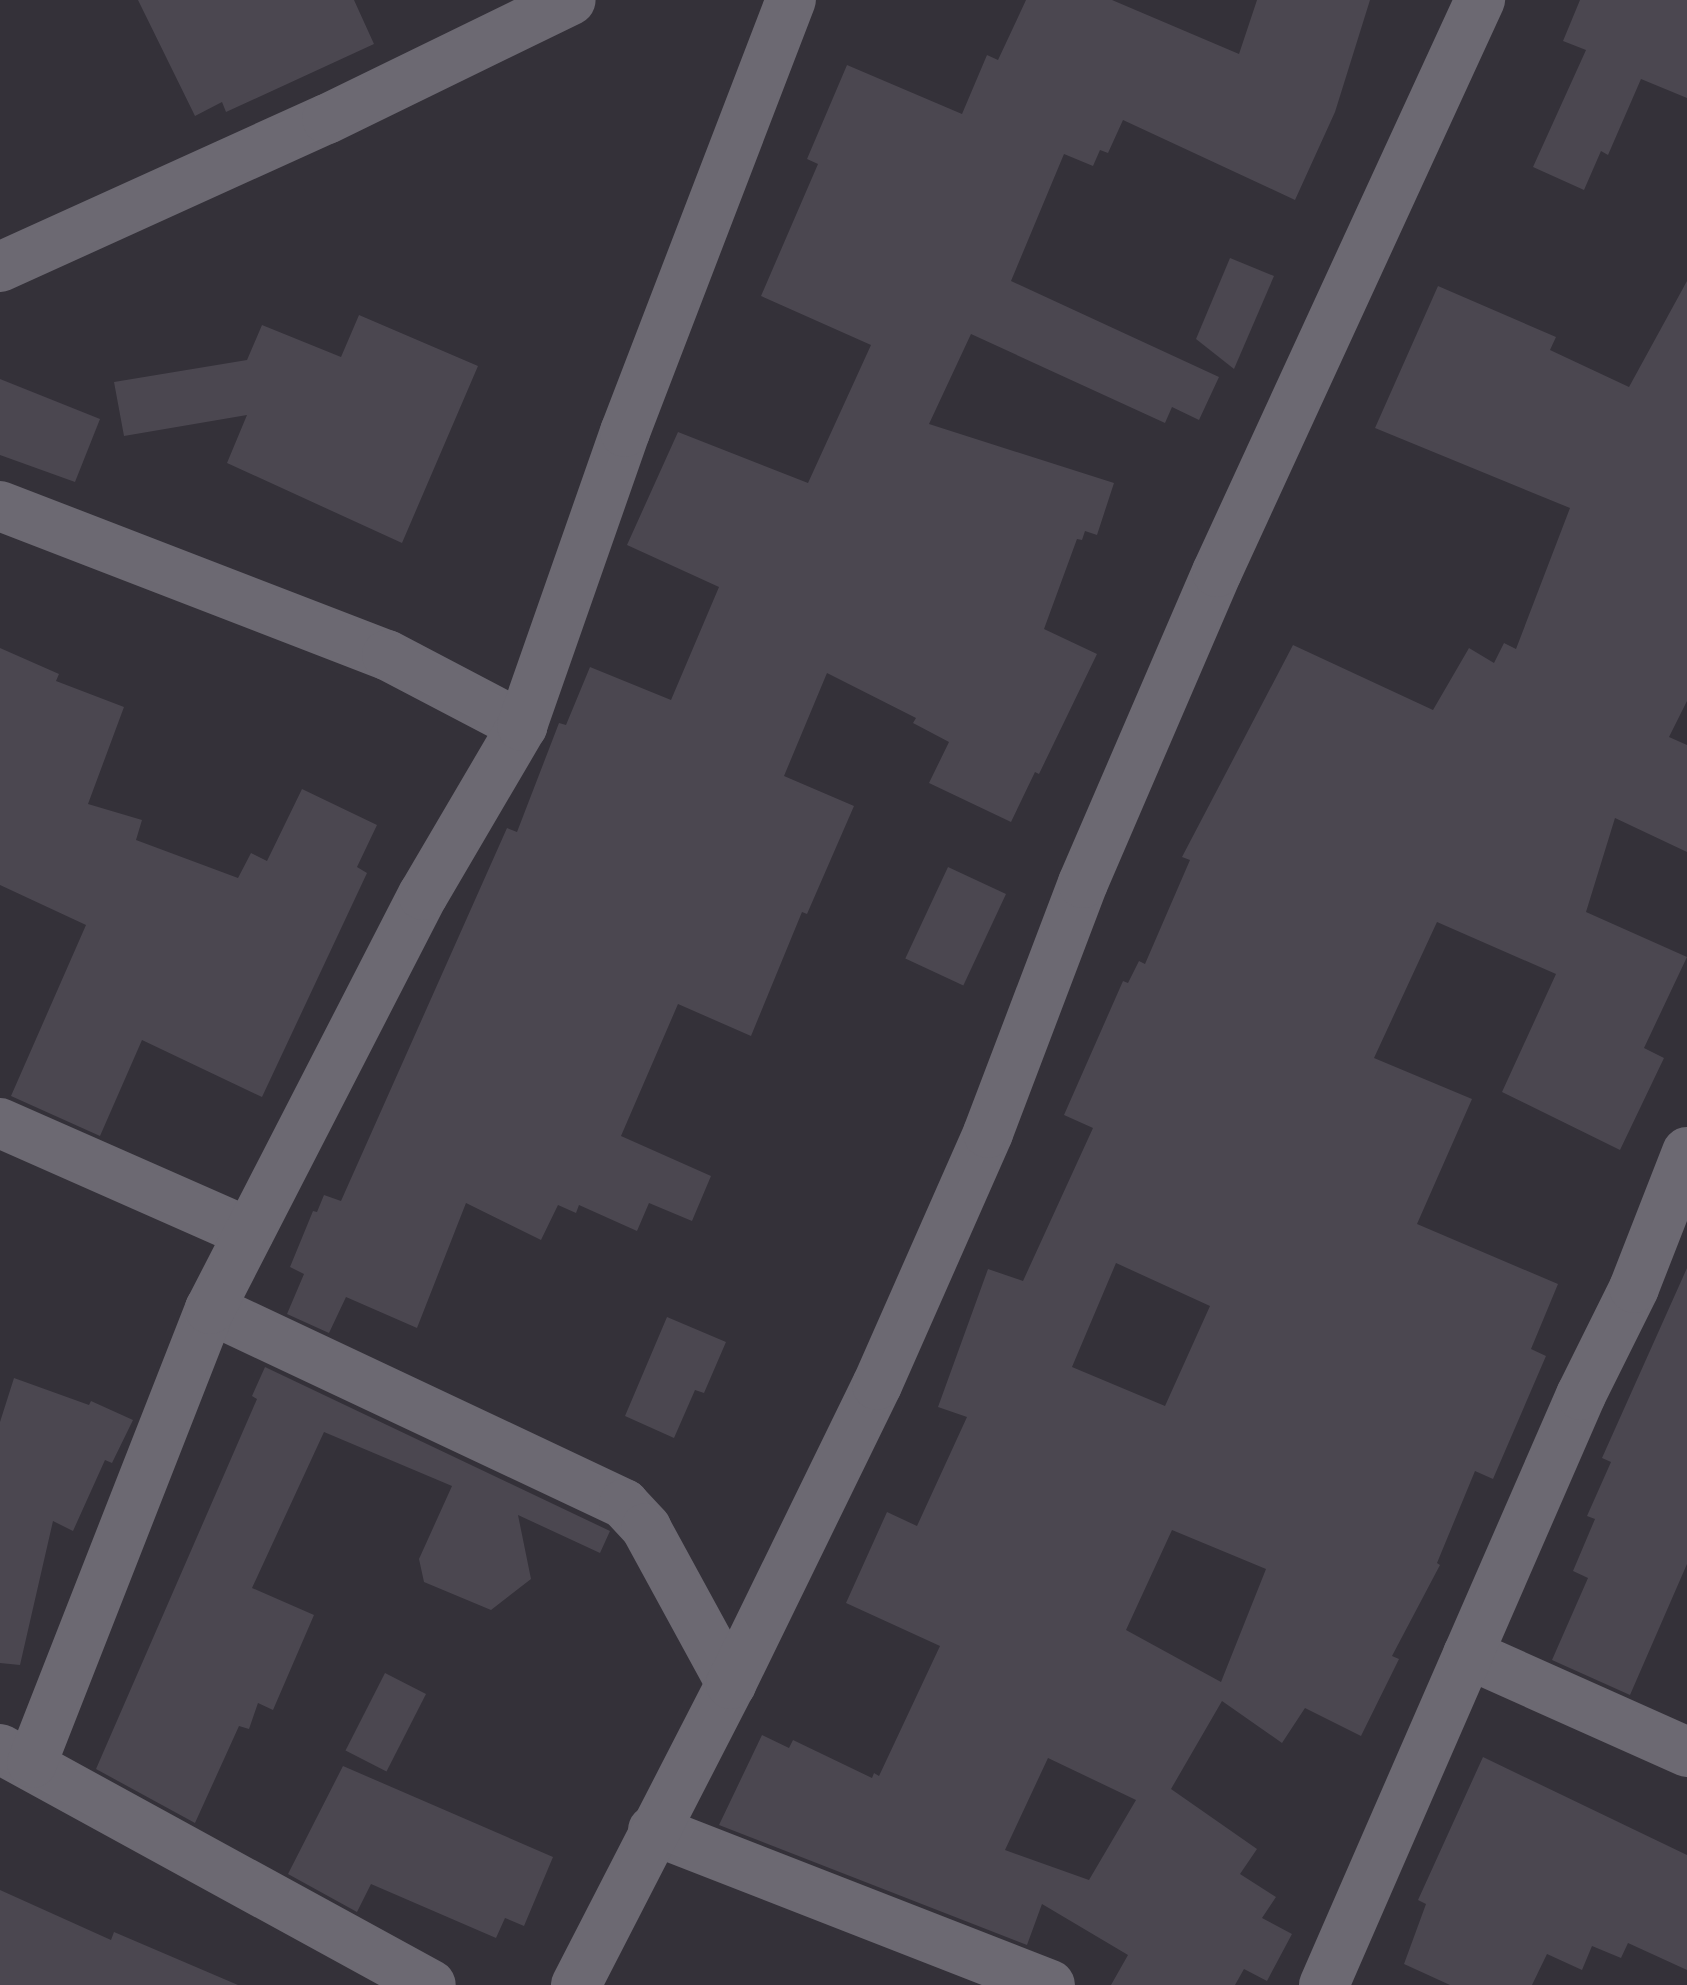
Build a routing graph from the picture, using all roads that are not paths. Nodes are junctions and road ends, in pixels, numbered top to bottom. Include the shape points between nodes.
1 (571, 0) edge
2 (791, 0) edge
3 (1480, 0) edge
4 (0, 267) edge
5 (0, 506) edge
6 (522, 726) junction
7 (0, 1123) edge
8 (1687, 1152) edge
9 (249, 1233) junction
10 (210, 1309) junction
11 (1468, 1654) junction
12 (731, 1684) junction
13 (1687, 1752) edge
14 (16, 1756) edge
15 (652, 1830) junction
16 (430, 1985) edge
17 (576, 1985) edge
18 (1050, 1985) edge
19 (1324, 1985) edge

1 - 4 street via 327,120
2 - 6 street via 625,432
3 - 12 street via 1209,590 1083,883 988,1133 877,1385
5 - 6 street via 387,655
6 - 9 street via 423,895
7 - 9 street
8 - 11 street via 1634,1288
9 - 10 street
10 - 12 street via 624,1504 646,1528
10 - 14 street
11 - 13 street
11 - 19 street
12 - 15 street
14 - 16 street
15 - 17 street
15 - 18 street

